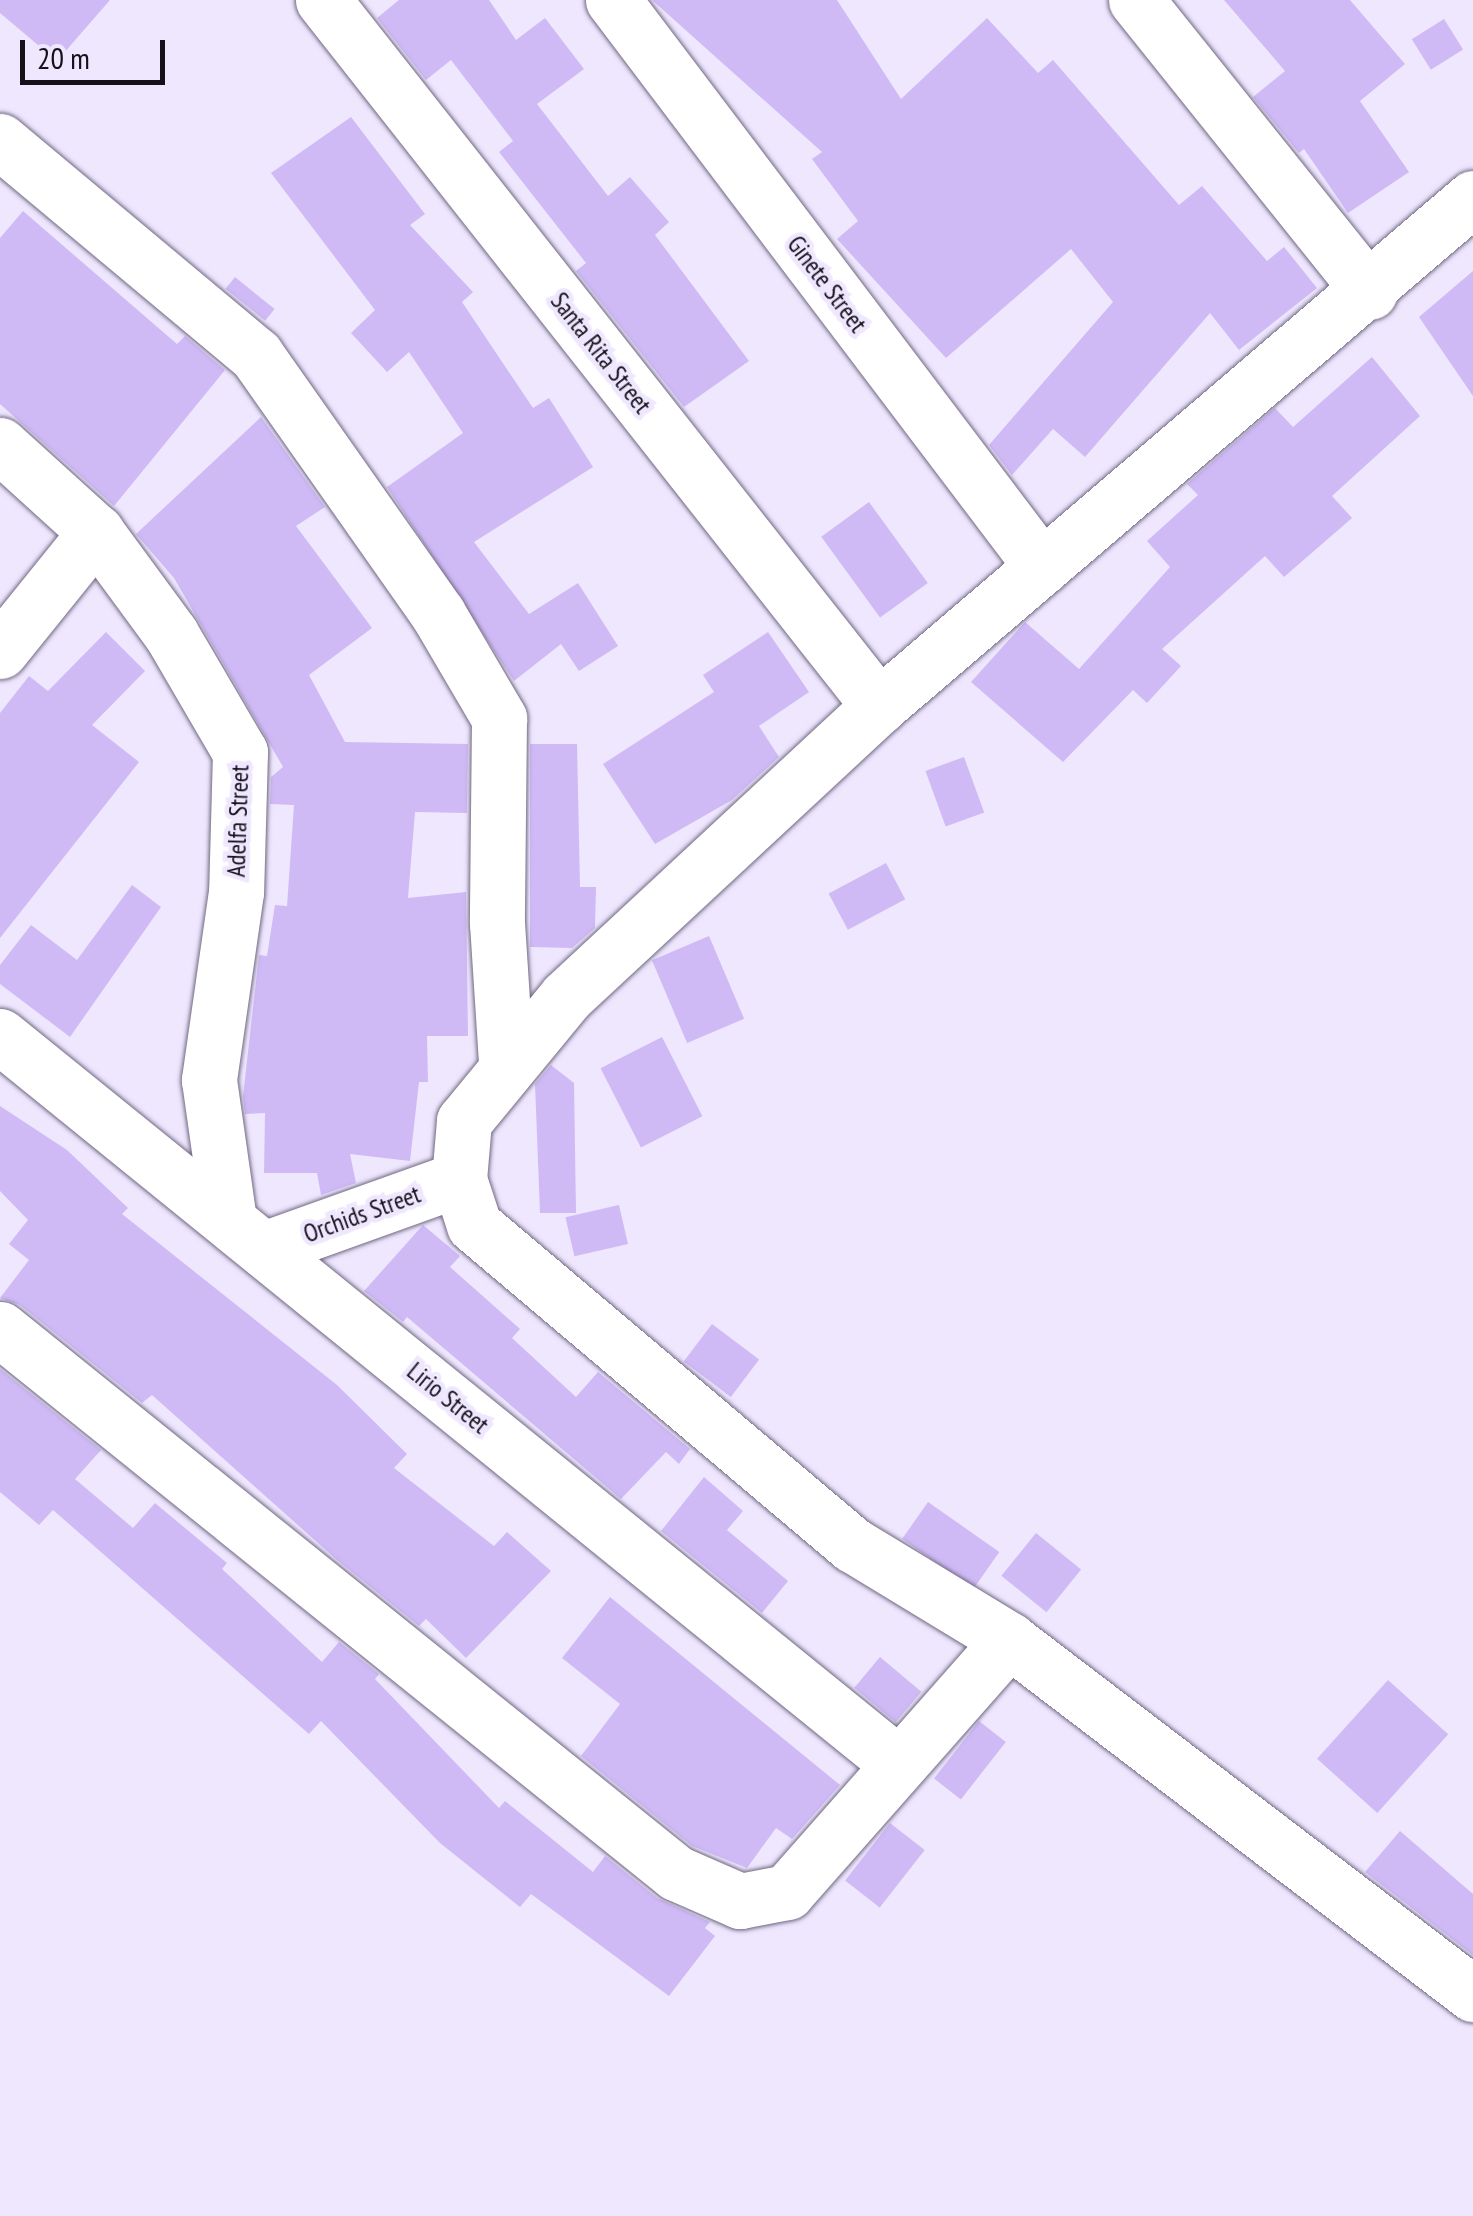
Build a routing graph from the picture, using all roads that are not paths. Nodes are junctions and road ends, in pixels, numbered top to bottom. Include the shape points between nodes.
1 (323, 0) edge
2 (612, 0) edge
3 (1136, 0) edge
4 (0, 140) edge
5 (1473, 198) edge
6 (1370, 292) junction
7 (0, 445) edge
8 (96, 532) junction
9 (1042, 568) junction
10 (0, 651) edge
11 (879, 706) junction
12 (0, 1036) edge
13 (506, 1062) junction
14 (459, 1179) junction
15 (246, 1234) junction
16 (0, 1328) edge
17 (1010, 1640) junction
18 (896, 1762) junction
19 (1473, 1994) edge

1 - 11 street, Santa Rita Street
2 - 9 street, Ginete Street
3 - 6 street
4 - 13 street via 256,355 438,614 499,718 497,923
5 - 6 street
6 - 9 street
7 - 8 street, Adelfa Street
8 - 10 street
8 - 15 street, Adelfa Street via 171,634 240,752 236,892 210,1080
9 - 11 street
11 - 13 street
12 - 15 street, Lirio Street
13 - 14 street via 464,1121
14 - 15 street, Orchids Street
14 - 17 street via 474,1225 822,1520
15 - 18 street, Lirio Street
16 - 18 street via 676,1872 740,1901 788,1892
17 - 18 street
17 - 19 street

